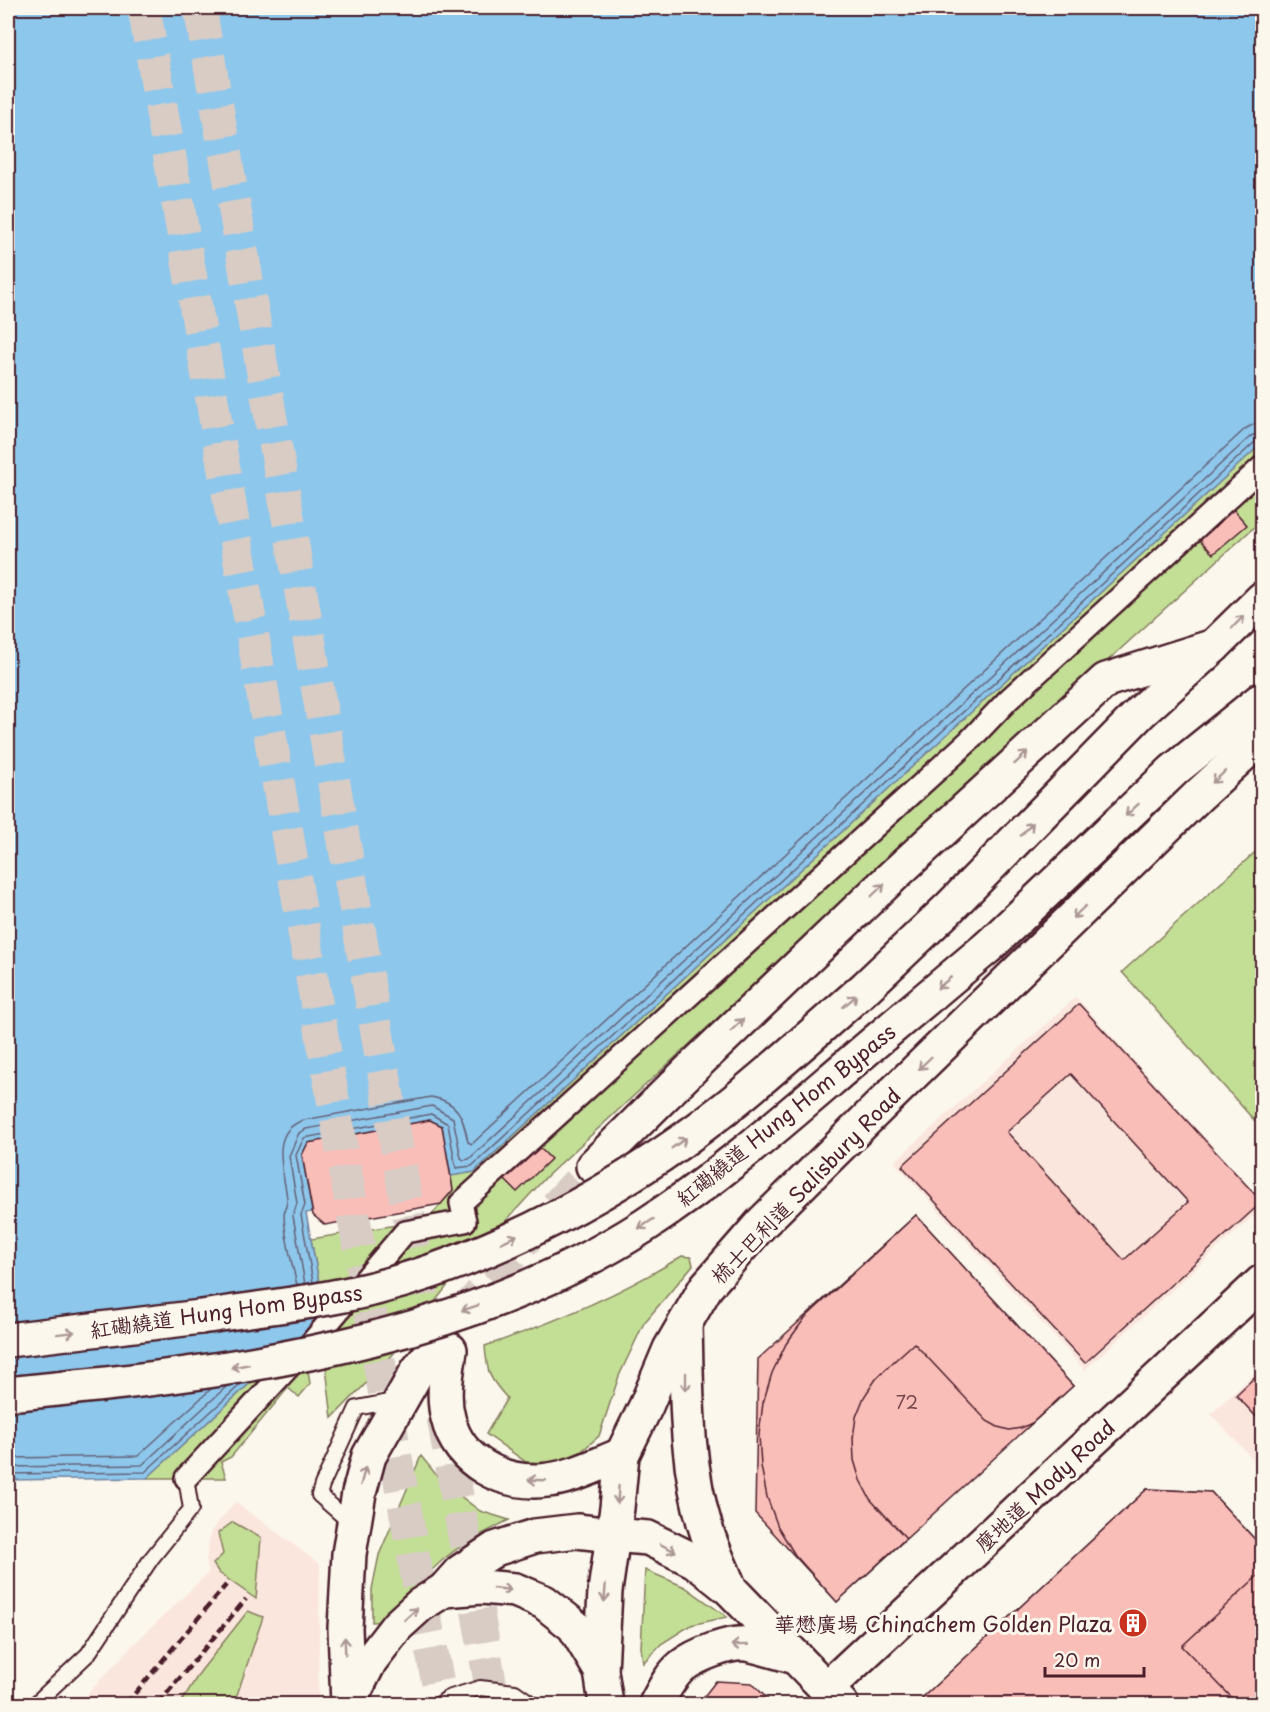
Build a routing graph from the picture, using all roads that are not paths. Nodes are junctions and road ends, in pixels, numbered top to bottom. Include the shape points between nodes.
1 (1263, 467) edge
2 (1263, 599) edge
3 (1214, 646) junction
4 (1263, 699) edge
5 (1263, 737) edge
6 (593, 1166) tunnel mouth
7 (1263, 1282) edge
8 (685, 1323) junction
9 (8, 1340) edge
10 (8, 1394) edge
11 (622, 1455) junction
12 (186, 1478) joint
13 (612, 1535) junction
14 (730, 1589) junction
15 (444, 1590) junction
16 (796, 1657) junction
17 (602, 1671) junction
18 (834, 1697) edge
19 (35, 1704) edge
20 (348, 1704) edge
21 (440, 1704) edge
22 (532, 1704) edge
23 (606, 1704) edge
24 (656, 1704) edge

1 - 12 street via 1032,677 969,741 461,1203 465,1221 405,1232 312,1342
3 -> 2 main road
6 -> 3 main road via 894,875 1106,680
9 -> 3 main road, 紅磡繞道 Hung Hom Bypass, bridge via 337,1296 412,1277 507,1241 633,1174 720,1113 857,995 950,908 1141,712
4 -> 10 main road, 紅磡繞道 Hung Hom Bypass, bridge via 1174,770 989,946 785,1120 702,1186 644,1226 582,1261 445,1317 357,1342 208,1371
5 -> 8 main road, 梳士巴利道 Salisbury Road via 761,1224 706,1287
7 - 18 main road, 麼地道 Mody Road
8 - 11 main road, 梳士巴利道 Salisbury Road
8 -> 14 main road via 687,1420 693,1473 706,1531
11 -> 13 main road, 梳士巴利道 Salisbury Road
20 -> 11 main road via 345,1629 358,1493 369,1456 418,1370 444,1348 448,1419 465,1453 493,1473 546,1481 573,1475
12 - 19 lane via 191,1509 151,1559 88,1654
13 -> 14 main road via 648,1538 695,1561
13 - 15 main road via 577,1531 535,1536 495,1549 459,1572
13 -> 17 main road, 梳士巴利道 Salisbury Road
14 - 16 main road
15 -> 17 main road via 515,1590 544,1602 574,1626
20 -> 15 main road via 370,1661 398,1626
16 - 18 main road
16 -> 24 main road via 745,1644 726,1646 683,1666
17 - 23 main road, 梳士巴利道 Salisbury Road
21 - 22 lane via 480,1688 515,1692

